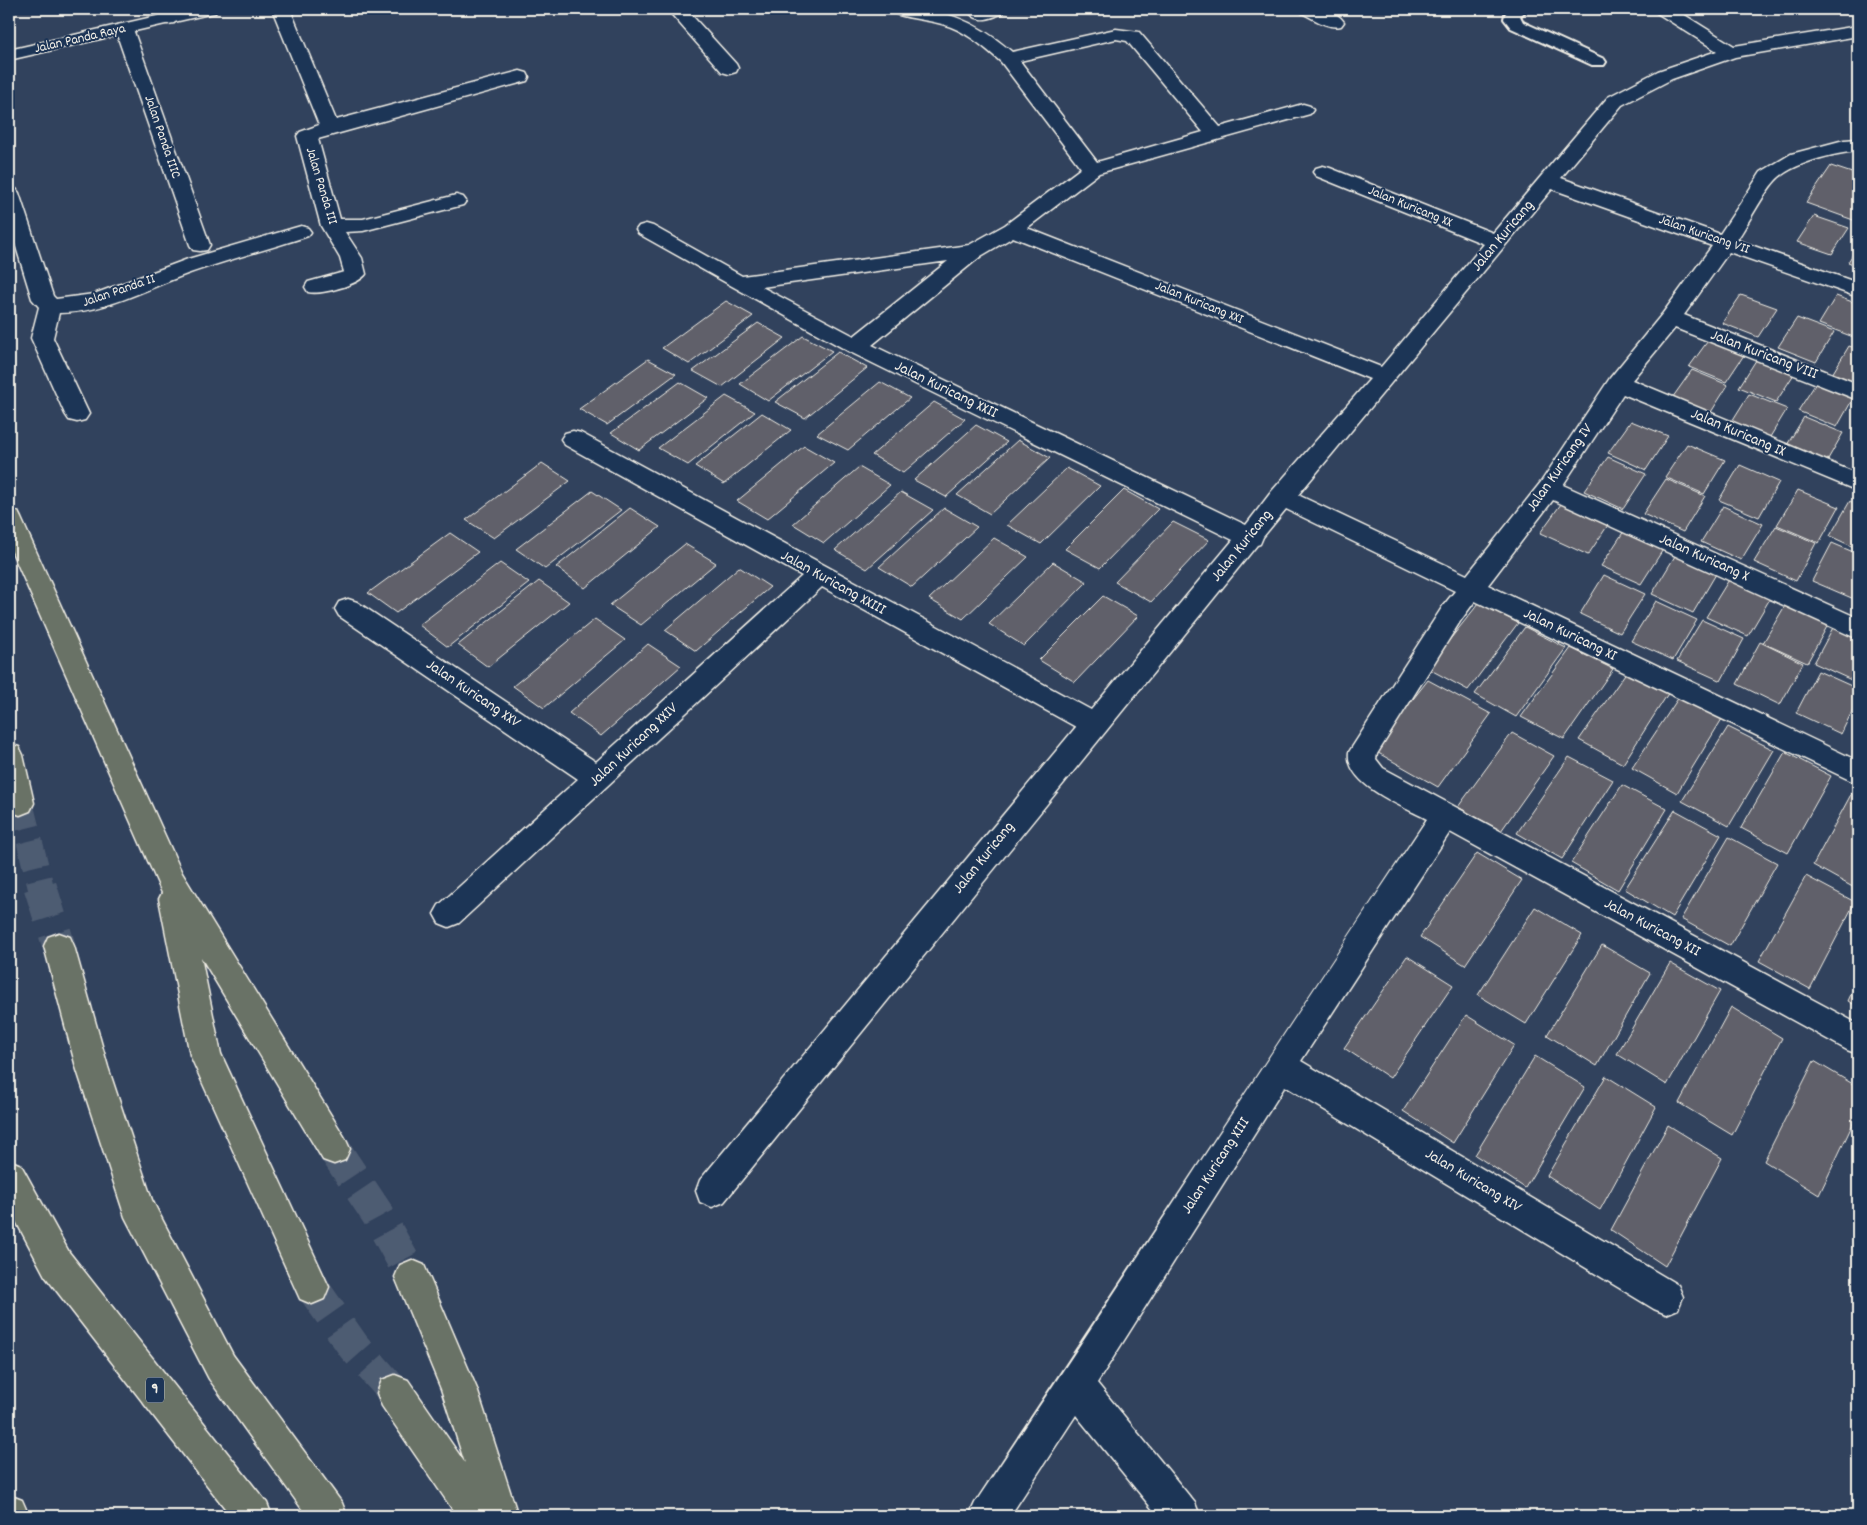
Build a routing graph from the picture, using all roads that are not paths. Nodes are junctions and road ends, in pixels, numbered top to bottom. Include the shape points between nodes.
1 (209, 9) edge
2 (282, 9) edge
3 (676, 9) edge
4 (900, 9) edge
5 (976, 9) edge
6 (998, 9) edge
7 (1308, 9) edge
8 (1520, 9) edge
9 (1664, 9) edge
10 (167, 14) edge
11 (1335, 22) dead end
12 (124, 29) junction
13 (1858, 31) edge
14 (1730, 52) junction
15 (9, 55) edge
16 (1008, 58) junction
17 (1598, 62) dead end
18 (729, 68) dead end
19 (520, 77) dead end
20 (1303, 110) dead end
21 (330, 128) junction
22 (1216, 135) junction
23 (1854, 148) edge
24 (1092, 169) junction
25 (1323, 172) dead end
26 (1549, 181) junction
27 (9, 194) edge
28 (456, 201) dead end
29 (331, 226) junction
30 (1012, 228) junction
31 (646, 230) dead end
32 (301, 232) dead end
33 (1497, 242) junction
34 (1725, 243) junction
35 (200, 244) dead end
36 (974, 251) junction
37 (738, 283) junction
38 (316, 287) dead end
39 (1858, 290) edge
40 (50, 306) junction
41 (1670, 318) junction
42 (856, 346) junction
43 (1385, 377) junction
44 (1618, 383) junction
45 (1858, 392) edge
46 (76, 414) dead end
47 (573, 439) dead end
48 (1858, 483) edge
49 (1549, 488) junction
50 (1281, 497) junction
51 (9, 518) edge
52 (1251, 538) junction
53 (819, 575) junction
54 (1472, 588) junction
55 (348, 610) dead end
56 (1858, 628) edge
57 (1094, 724) junction
58 (9, 755) edge
59 (1858, 773) edge
60 (598, 778) junction
61 (20, 803) tunnel mouth
62 (1446, 816) junction
63 (170, 880) junction
64 (449, 914) dead end
65 (59, 946) tunnel mouth
66 (1858, 1040) edge
67 (1280, 1066) junction
68 (334, 1149) tunnel mouth
69 (9, 1176) edge
70 (712, 1192) dead end
71 (412, 1277) tunnel mouth
72 (312, 1287) tunnel mouth
73 (1666, 1297) dead end
74 (1075, 1385) junction
75 (395, 1393) tunnel mouth
76 (9, 1513) edge
77 (11, 1516) edge
78 (254, 1516) edge
79 (329, 1516) edge
80 (480, 1516) edge
81 (500, 1516) edge
82 (988, 1516) edge
83 (1182, 1516) edge

1 - 10 street, Jalan Panda Raya
2 - 21 street, Jalan Panda III
3 - 18 street
4 - 16 street via 948,19
5 - 6 street via 982,15
7 - 11 street
8 - 17 lane via 1512,19 1517,25
9 - 14 street
10 - 12 street, Jalan Panda Raya
12 - 15 street, Jalan Panda Raya
12 - 35 street, Jalan Panda IIIC
13 - 14 street, Jalan Kuricang
14 - 26 street, Jalan Kuricang via 1665,75 1615,101
16 - 22 street via 1116,34 1133,36
16 - 24 street
19 - 21 street, Jalan Panda III
20 - 22 street
21 - 29 street, Jalan Panda III via 307,136
22 - 24 street
23 - 34 street, Jalan Kuricang IV via 1798,158 1768,176
24 - 30 street
25 - 33 street, Jalan Kuricang XX
26 - 33 street, Jalan Kuricang
26 - 34 street, Jalan Kuricang VII
27 - 40 street via 43,299
28 - 29 street via 362,226
29 - 38 street, Jalan Panda III via 351,258 355,274
30 - 36 street
30 - 43 street, Jalan Kuricang XXI
31 - 37 street, Jalan Kuricang XXII
32 - 40 street, Jalan Panda II via 189,266 84,303
33 - 43 street, Jalan Kuricang
34 - 39 street, Jalan Kuricang VII
34 - 41 street, Jalan Kuricang IV
36 - 37 street
36 - 42 street
37 - 42 street, Jalan Kuricang XXII
40 - 46 street via 42,338
41 - 44 street, Jalan Kuricang IV
41 - 45 street, Jalan Kuricang VIII
42 - 52 street, Jalan Kuricang XXII
43 - 50 street, Jalan Kuricang
44 - 48 street, Jalan Kuricang IX
44 - 49 street, Jalan Kuricang IV
47 - 53 street, Jalan Kuricang XXIII
49 - 54 street, Jalan Kuricang IV
49 - 56 street, Jalan Kuricang X
50 - 52 street, Jalan Kuricang
50 - 54 street, Jalan Kuricang XI
51 - 63 highway
52 - 57 street, Jalan Kuricang
53 - 57 street, Jalan Kuricang XXIII
53 - 60 street, Jalan Kuricang XXIV
54 - 59 street, Jalan Kuricang XI
54 - 62 street, Jalan Kuricang IV via 1452,612 1363,752 1362,761 1373,776
55 - 60 street, Jalan Kuricang XXV
57 - 70 street, Jalan Kuricang
58 - 61 highway
60 - 64 street, Jalan Kuricang XXIV
62 - 66 street, Jalan Kuricang XII
62 - 67 street, Jalan Kuricang XIII
63 - 68 highway
63 - 72 highway via 206,1055
65 - 79 highway via 92,1067 137,1206 221,1367
67 - 73 street, Jalan Kuricang XIV
67 - 74 street, Jalan Kuricang XIII
69 - 78 highway, 9 via 57,1264
71 - 81 highway via 460,1389
74 - 82 street, Jalan Kuricang XIII
74 - 83 street
75 - 80 highway
76 - 77 highway

